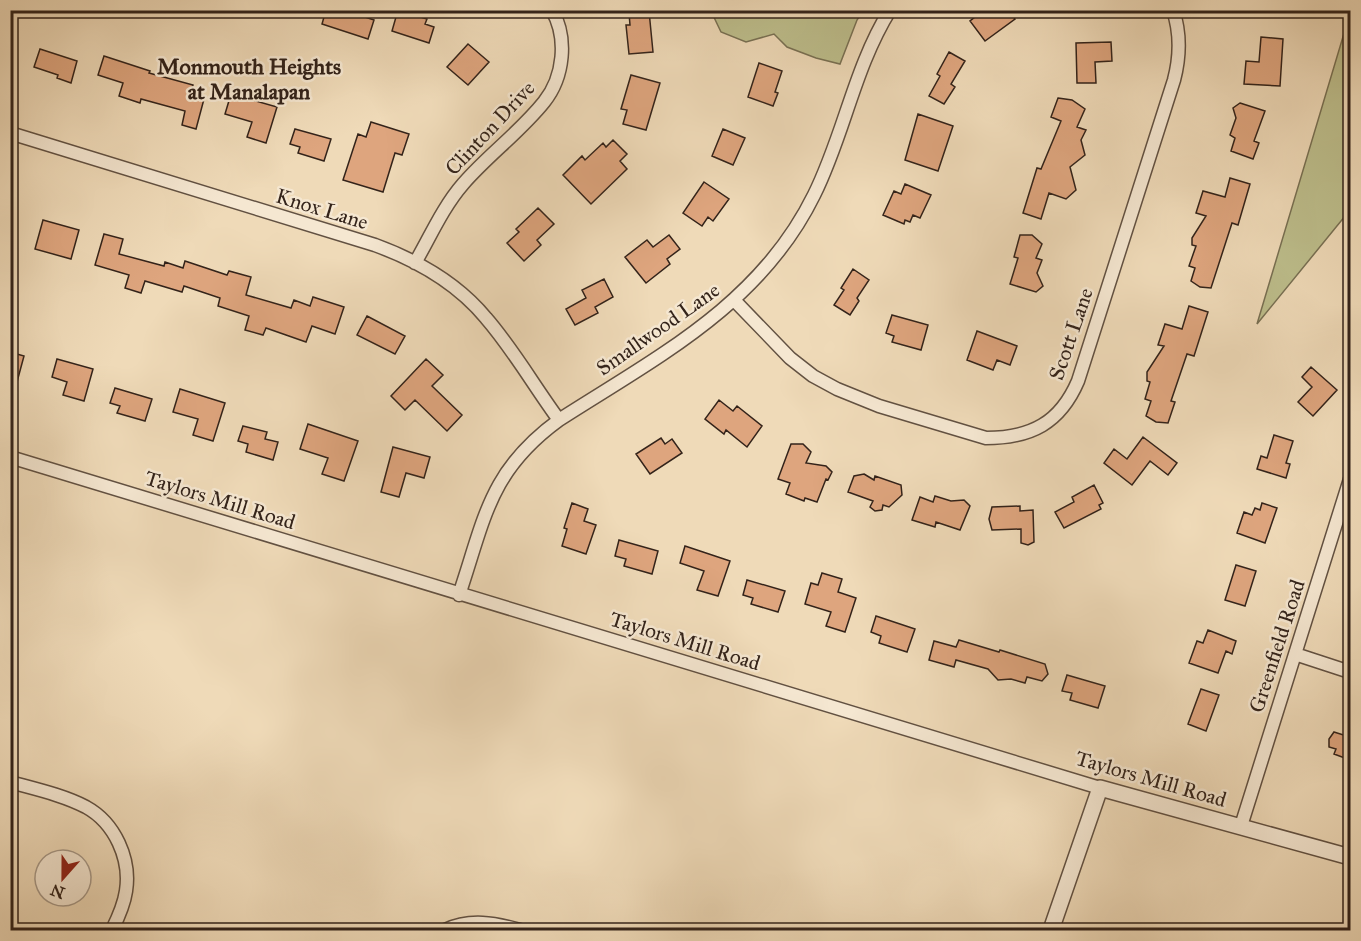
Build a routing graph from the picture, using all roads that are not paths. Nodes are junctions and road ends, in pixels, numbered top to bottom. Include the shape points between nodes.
1 (552, 10) edge
2 (890, 10) edge
3 (1173, 10) edge
4 (10, 133) edge
5 (415, 263) junction
6 (734, 300) junction
7 (558, 420) junction
8 (10, 457) edge
9 (1350, 479) edge
10 (459, 595) junction
11 (1295, 654) junction
12 (1350, 672) edge
13 (10, 782) edge
14 (1100, 788) junction
15 (1241, 826) junction
16 (1350, 856) edge
17 (112, 930) edge
18 (446, 930) edge
19 (520, 930) edge
20 (1052, 930) edge

1 - 5 street, Clinton Drive via 562,41 553,88 545,102 461,187
2 - 6 street, Smallwood Lane via 862,65 814,197 770,263
3 - 6 street, Scott Lane via 1179,47 1174,80 1082,370 1065,406 1040,428 1023,435 987,438 852,397 790,358
4 - 5 street, Knox Lane via 375,245
5 - 7 street, Knox Lane via 438,276 485,316
6 - 7 street, Smallwood Lane via 687,338
7 - 10 street, Smallwood Lane via 520,453 497,486
8 - 10 street, Taylors Mill Road
9 - 11 street, Greenfield Road
10 - 14 street, Taylors Mill Road
11 - 12 street
11 - 15 street, Greenfield Road
13 - 17 street via 85,806 115,836 127,874 124,900
14 - 15 street, Taylors Mill Road
14 - 20 street
15 - 16 street, Taylors Mill Road
18 - 19 street via 478,922

